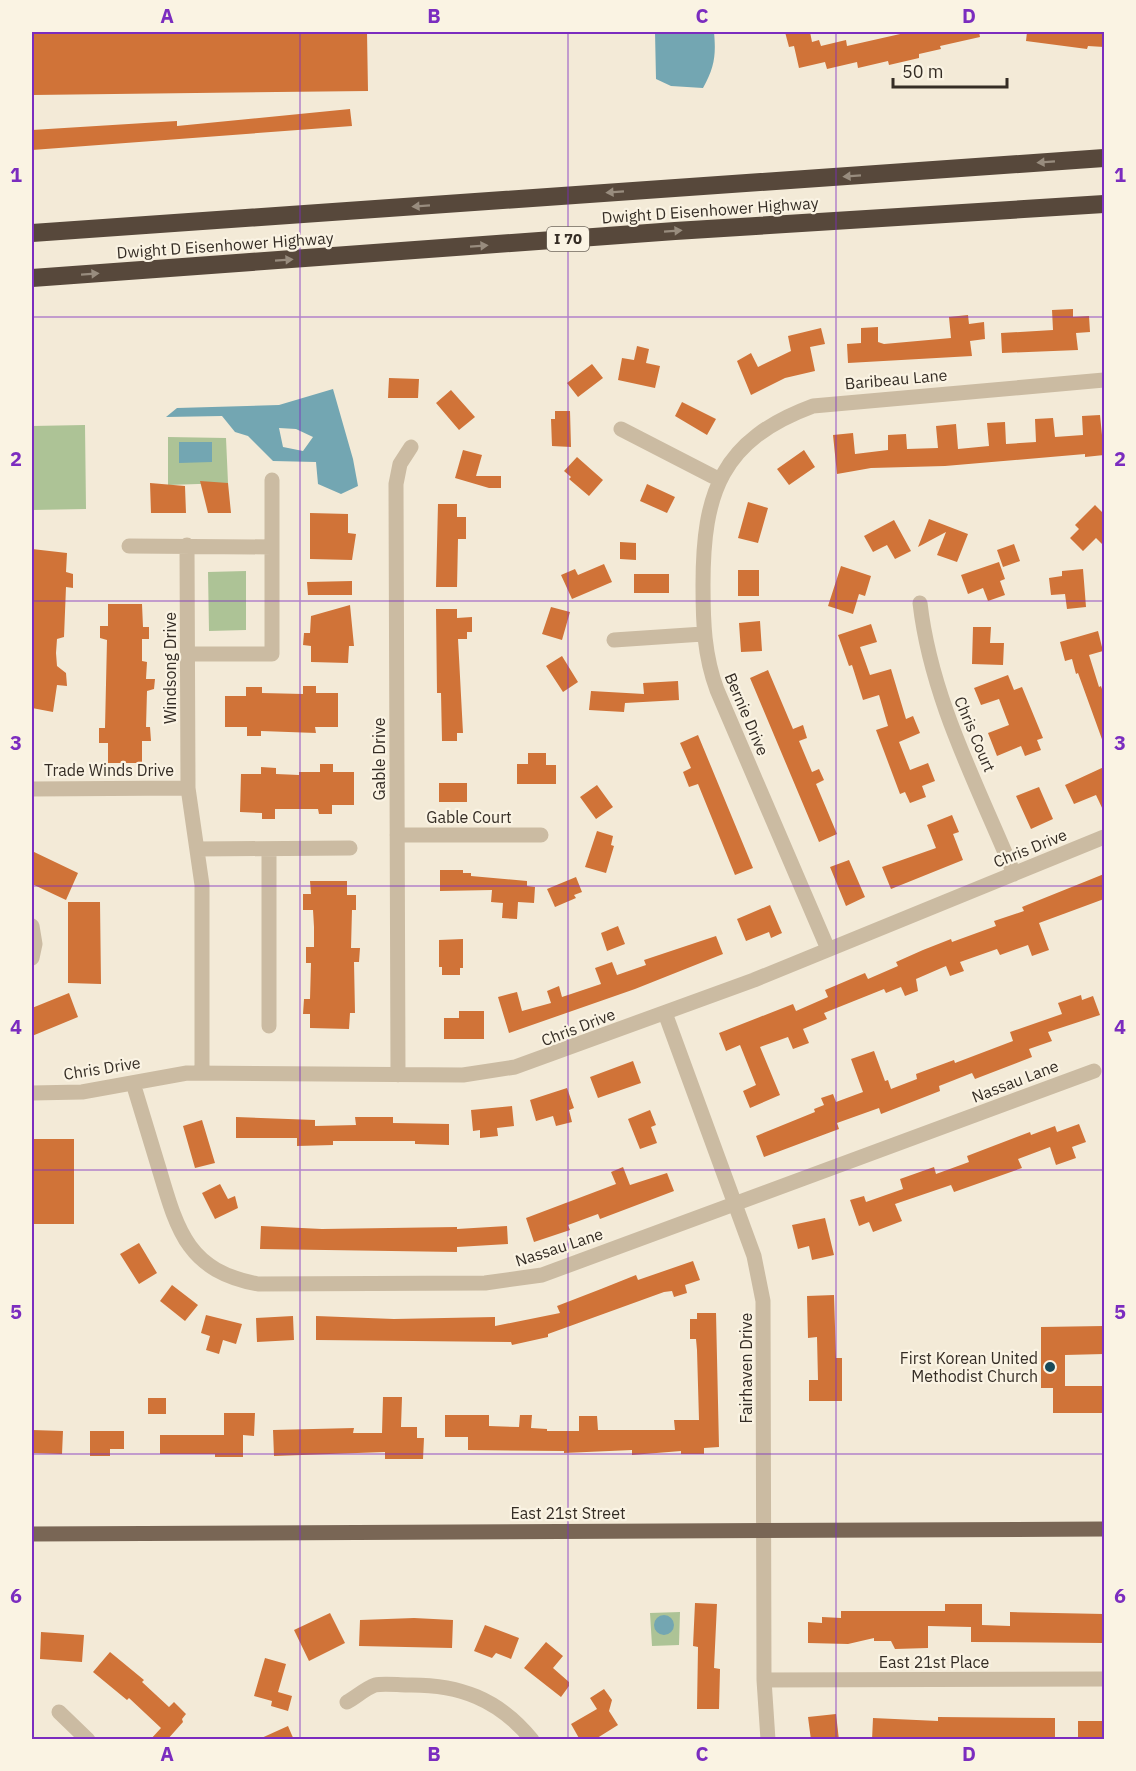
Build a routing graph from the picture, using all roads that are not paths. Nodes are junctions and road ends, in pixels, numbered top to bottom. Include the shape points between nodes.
1 (1104, 158) edge
2 (1104, 204) edge
3 (32, 233) edge
4 (32, 278) edge
5 (1104, 380) edge
6 (621, 429) dead end
7 (411, 447) dead end
8 (272, 480) dead end
9 (720, 480) junction
10 (187, 545) junction
11 (129, 546) dead end
12 (272, 547) junction
13 (920, 603) dead end
14 (704, 634) junction
15 (614, 640) dead end
16 (188, 654) junction
17 (188, 788) junction
18 (32, 789) edge
19 (397, 835) junction
20 (541, 835) dead end
21 (1104, 837) edge
22 (350, 848) dead end
23 (197, 849) junction
24 (269, 849) junction
25 (1014, 874) junction
26 (32, 926) edge
27 (828, 950) junction
28 (32, 958) edge
29 (665, 1013) junction
30 (269, 1026) dead end
31 (1094, 1071) dead end
32 (202, 1073) junction
33 (398, 1075) junction
34 (133, 1083) junction
35 (32, 1093) edge
36 (735, 1204) junction
37 (1104, 1528) edge
38 (764, 1529) junction
39 (32, 1534) edge
40 (1104, 1679) edge
41 (764, 1680) junction
42 (347, 1702) dead end
43 (59, 1712) dead end
44 (88, 1740) edge
45 (532, 1740) edge
46 (768, 1740) edge

1 -> 3 highway, Dwight D Eisenhower Highway
4 -> 2 highway, Dwight D Eisenhower Highway / I 70
5 - 9 street, Baribeau Lane via 813,406 785,417 757,435
6 - 9 street
7 - 19 street, Gable Drive via 400,464 396,484
8 - 12 street
9 - 14 street, Bernie Drive via 703,537
10 - 11 street
10 - 12 street
10 - 16 street, Windsong Drive
12 - 16 street via 272,654
13 - 25 street, Chris Court via 928,654 940,695
14 - 15 street
14 - 27 street, Bernie Drive via 707,662 717,690
16 - 17 street, Windsong Drive
17 - 18 street, Trade Winds Drive
17 - 23 street, Windsong Drive
19 - 20 street, Gable Court
19 - 33 street, Gable Drive
21 - 25 street, Chris Drive
22 - 24 street
23 - 24 street
23 - 32 street, Windsong Drive via 202,885
24 - 30 street
25 - 27 street, Chris Drive
26 - 28 street
27 - 29 street, Chris Drive
29 - 33 street, Chris Drive via 515,1068 474,1075
29 - 36 street, Fairhaven Drive
31 - 36 street, Nassau Lane
32 - 33 street, Chris Drive
32 - 34 street, Chris Drive
34 - 35 street, Chris Drive via 82,1092
34 - 36 street, Nassau Lane via 176,1225 195,1255 237,1280 261,1284 514,1281 542,1275
36 - 38 street, Fairhaven Drive via 754,1256 764,1303
37 - 38 main road, East 21st Street
38 - 39 main road, East 21st Street
38 - 41 street, Fairhaven Drive
40 - 41 street, East 21st Place
41 - 46 street, Fairhaven Drive
42 - 45 street via 375,1685 453,1688 499,1708
43 - 44 street

